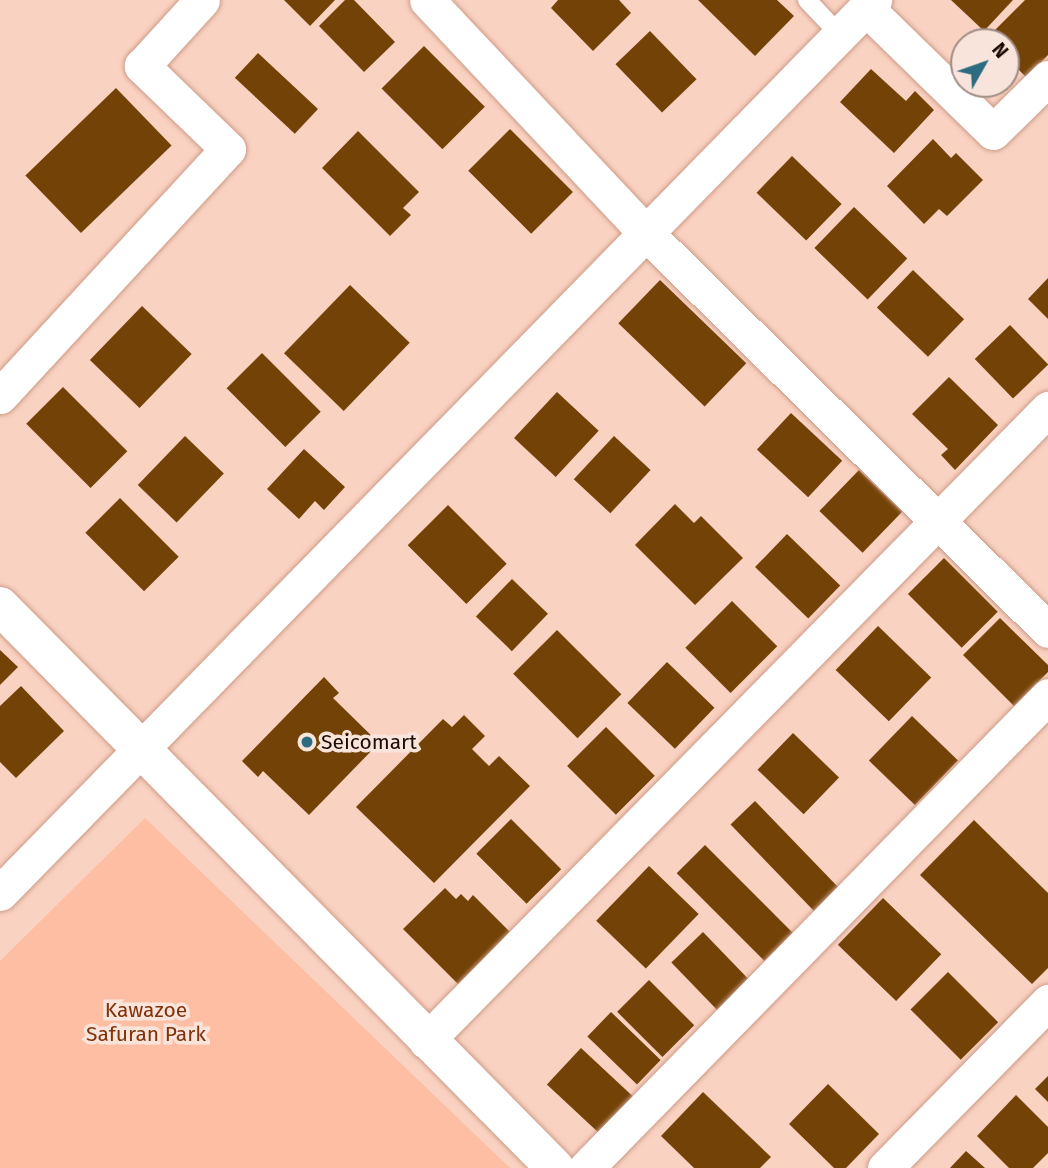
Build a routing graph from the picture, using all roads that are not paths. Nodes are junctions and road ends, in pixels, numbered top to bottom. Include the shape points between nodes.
1 (202, 0) edge
2 (428, 0) edge
3 (807, 0) edge
4 (870, 4) edge
5 (841, 35) junction
6 (1048, 78) edge
7 (646, 233) junction
8 (0, 396) edge
9 (1048, 409) edge
10 (939, 518) junction
11 (0, 606) edge
12 (1048, 630) edge
13 (1048, 696) edge
14 (139, 748) junction
15 (0, 893) edge
16 (1048, 1002) edge
17 (426, 1041) junction
18 (555, 1168) edge
19 (586, 1168) edge
20 (885, 1168) edge

1 - 8 street via 142,66 228,149
2 - 7 street
3 - 5 lane
4 - 5 street
4 - 6 street via 993,132
5 - 7 street
7 - 10 street
7 - 14 street
9 - 10 street
10 - 12 street
10 - 17 street
11 - 14 street
13 - 19 street
14 - 15 street
14 - 17 street
16 - 20 street
17 - 18 street

